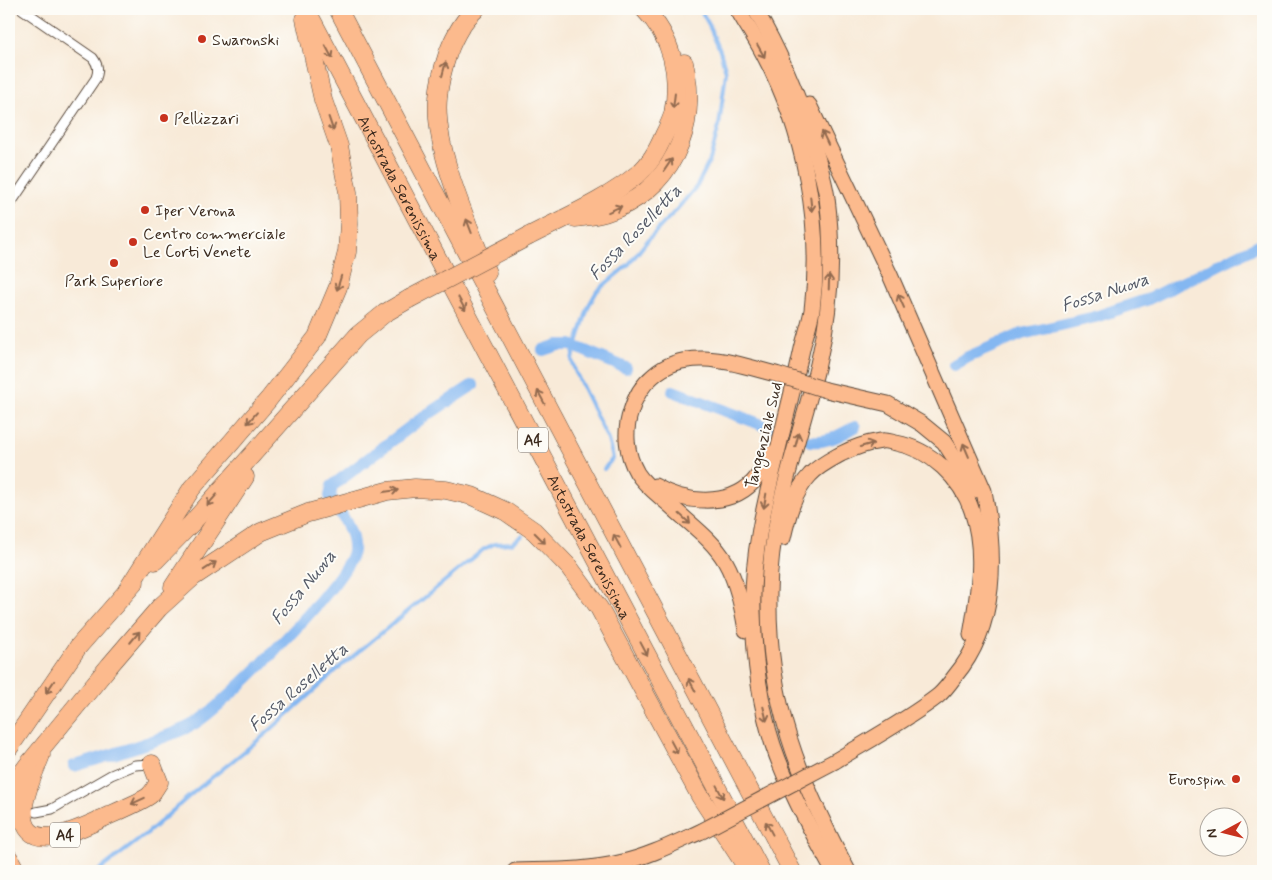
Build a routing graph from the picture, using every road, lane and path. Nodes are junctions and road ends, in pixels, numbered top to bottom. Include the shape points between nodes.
1 (22, 9) edge
2 (302, 9) edge
3 (306, 9) edge
4 (338, 9) edge
5 (476, 9) edge
6 (644, 9) edge
7 (657, 9) edge
8 (737, 9) edge
9 (756, 9) edge
10 (769, 33) junction
11 (9, 206) edge
12 (560, 221) junction
13 (518, 353) junction
14 (290, 411) junction
15 (782, 435) junction
16 (638, 474) junction
17 (991, 547) junction
18 (127, 590) junction
19 (159, 608) junction
20 (769, 626) junction
21 (966, 664) junction
22 (760, 688) junction
23 (45, 743) junction
24 (9, 747) edge
25 (152, 764) joint
26 (9, 791) edge
27 (36, 812) dead end
28 (9, 824) edge
29 (9, 858) edge
30 (16, 871) edge
31 (515, 871) edge
32 (749, 871) edge
33 (761, 871) edge
34 (792, 871) edge
35 (833, 871) edge
36 (848, 871) edge

1 - 11 street via 93,58 98,64 98,72
2 -> 18 highway, A4 via 348,192 347,252 338,287 317,337 192,488
3 -> 33 highway, Autostrada Serenissima / A4
4 - 13 highway, Autostrada Serenissima / A4
13 -> 5 highway, A4 via 464,213 440,136 438,99 443,68 454,37
6 -> 12 highway, A4 via 666,39 674,61 673,116 657,151 640,172
12 -> 7 highway, A4 via 605,213 634,200 656,182 684,135 689,106 684,61 669,24
8 -> 15 highway, Tangenziale Sud via 765,57 789,112 801,149 814,234 812,310
9 - 10 highway, Tangenziale Sud
17 -> 10 highway via 984,492 936,379 801,87
20 -> 10 highway, Tangenziale Sud via 774,531 828,314 830,234 818,157 784,63
12 - 14 highway, A4, bridge via 385,313 358,335
34 -> 13 highway, Autostrada Serenissima / A4
14 -> 18 highway, A4 via 192,524
14 - 19 highway, A4
15 - 16 highway via 752,483 724,497 684,498 659,488
15 -> 22 highway, Tangenziale Sud via 768,490 754,574 753,610
16 - 17 highway, bridge via 628,449 628,419 640,391 656,373 678,362 700,358 728,362 888,404 922,424 944,442 974,488
16 -> 22 highway via 725,560 741,600
17 - 21 highway via 990,597 982,631
18 -> 24 highway, A4 via 78,647
23 -> 19 highway, A4
19 -> 32 highway, A4 via 193,576 261,532 308,513 387,491 415,488 472,496 505,511 534,532 569,567 599,608 700,796
20 -> 21 highway via 786,524 794,500 810,475 826,461 852,449 882,440 908,445 934,459 954,479 972,510 980,544 980,575
20 - 36 highway, Tangenziale Sud via 776,692 785,730 810,798
21 - 31 highway, bridge via 939,696 835,761 702,831 623,862 584,868
22 -> 35 highway, Tangenziale Sud via 773,745 783,771
25 -> 23 highway, A4 via 159,782 150,796 69,834 38,836 29,830 24,806
23 - 26 highway, A4
23 - 28 highway via 12,809
25 - 27 street via 135,765 52,809
29 - 30 highway

